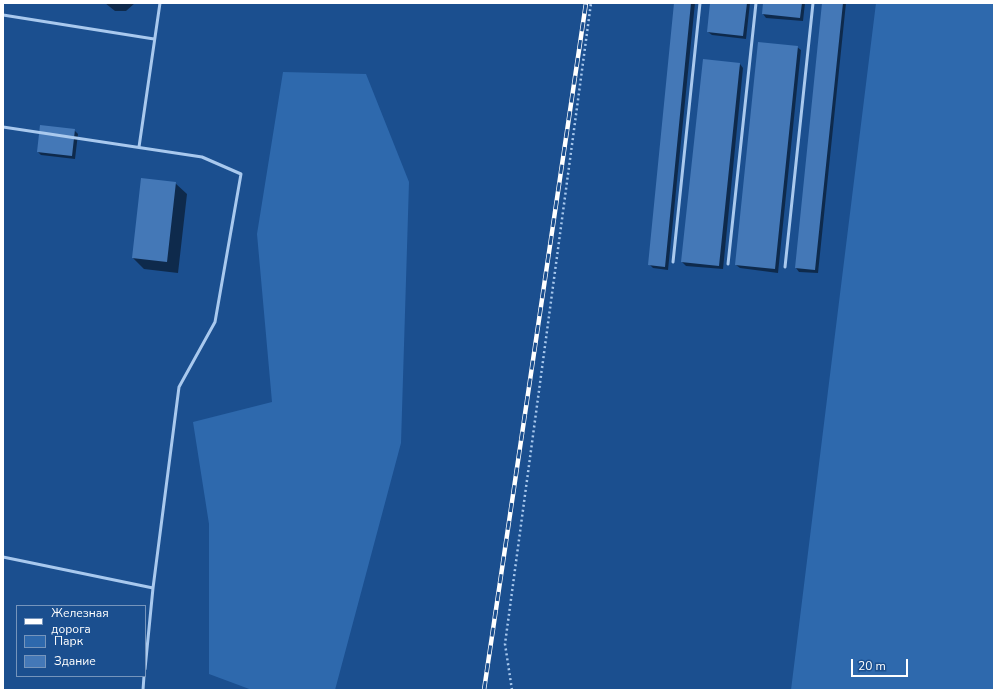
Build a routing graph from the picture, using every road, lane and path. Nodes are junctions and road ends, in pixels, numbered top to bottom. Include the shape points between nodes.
1 (160, 3) edge
2 (591, 3) edge
3 (700, 3) edge
4 (756, 3) edge
5 (813, 3) edge
6 (3, 16) edge
7 (154, 39) junction
8 (3, 127) edge
9 (139, 147) junction
10 (673, 262) dead end
11 (728, 264) dead end
12 (785, 267) dead end
13 (3, 557) edge
14 (153, 588) junction
15 (146, 659) edge
16 (144, 677) edge
17 (143, 690) edge
18 (512, 690) edge

1 - 7 lane
2 - 18 path via 506,644
3 - 10 lane
4 - 11 lane
5 - 12 lane
6 - 7 lane
7 - 9 lane
8 - 9 lane
9 - 14 lane via 202,157 241,174 215,322 179,387
13 - 14 lane
14 - 15 lane
16 - 17 lane

